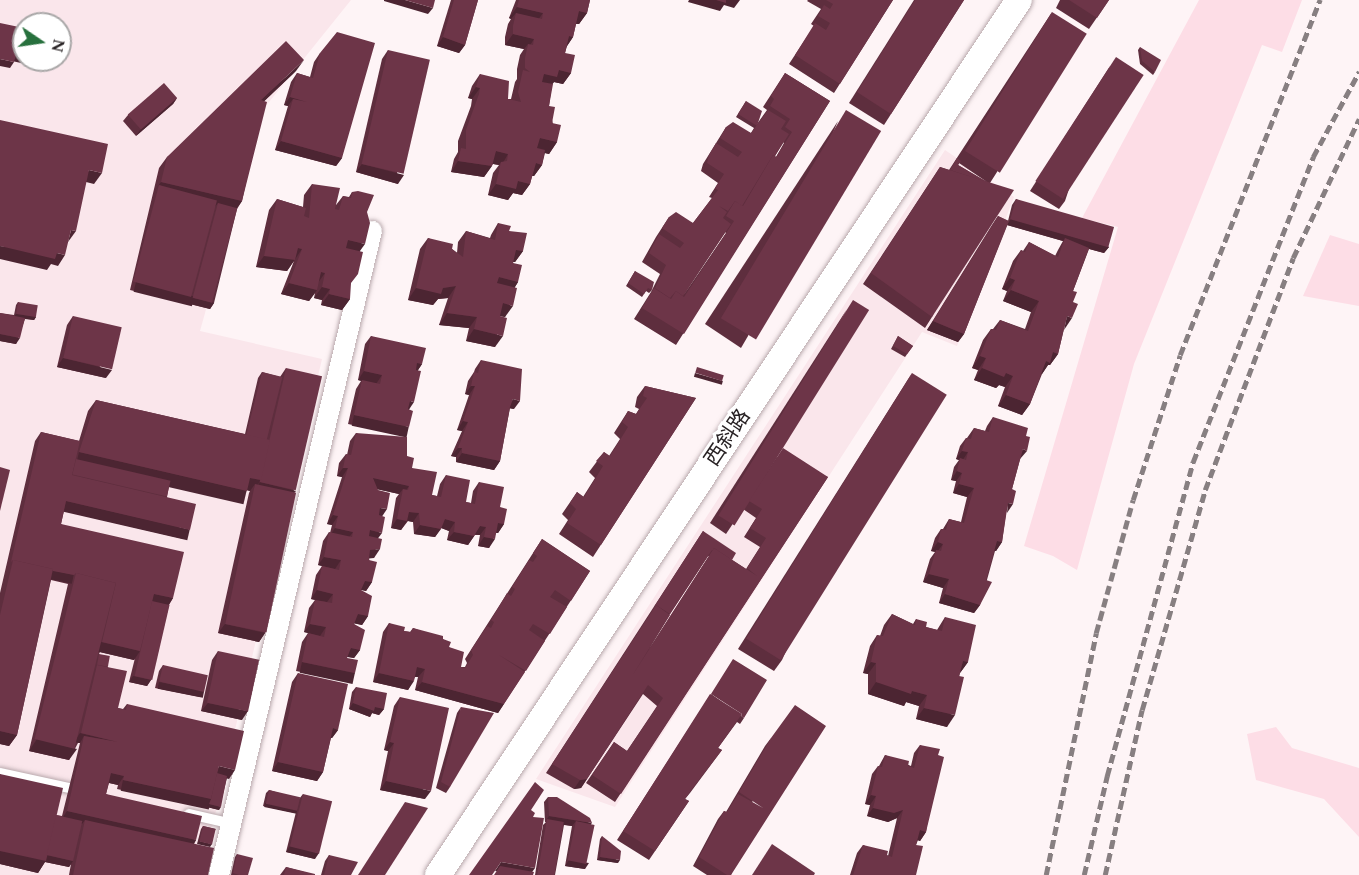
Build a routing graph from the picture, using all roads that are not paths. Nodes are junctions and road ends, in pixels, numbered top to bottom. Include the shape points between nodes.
1 (1019, 0) edge
2 (372, 231) edge
3 (0, 773) edge
4 (93, 793) edge
5 (174, 811) edge
6 (232, 824) junction
7 (219, 875) edge
8 (438, 875) edge

1 - 8 street, 西斜路
2 - 6 street
3 - 4 lane
5 - 6 lane
6 - 7 street

